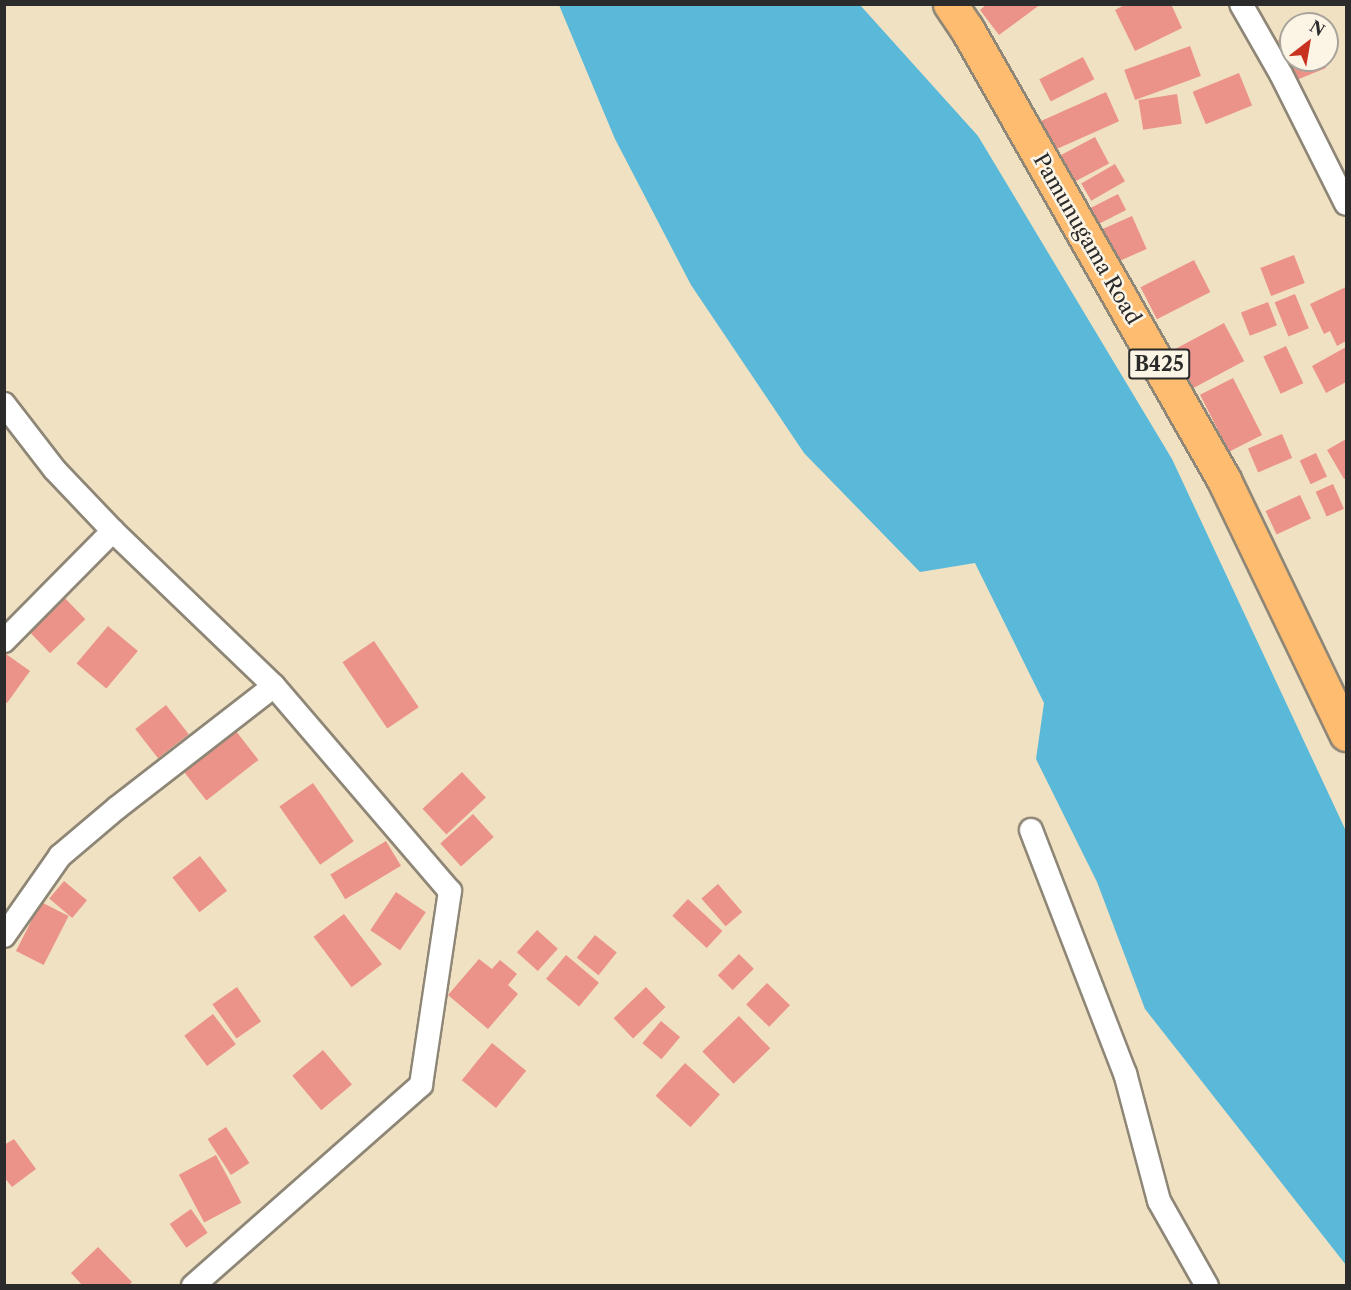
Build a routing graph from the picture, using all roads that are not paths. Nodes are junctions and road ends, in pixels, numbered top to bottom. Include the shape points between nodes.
1 (950, 4) edge
2 (1241, 4) edge
3 (1347, 204) edge
4 (4, 404) edge
5 (113, 531) junction
6 (4, 641) edge
7 (274, 686) junction
8 (1347, 734) edge
9 (1031, 830) dead end
10 (4, 936) edge
11 (193, 1286) edge
12 (1207, 1286) edge

1 - 8 main road, Pamunugama Road / B425 via 1224,480
2 - 3 street
4 - 5 street via 55,470
5 - 6 street
5 - 7 street
7 - 10 street via 60,856
7 - 11 street via 450,891 422,1085
9 - 12 street via 1125,1073 1159,1201

